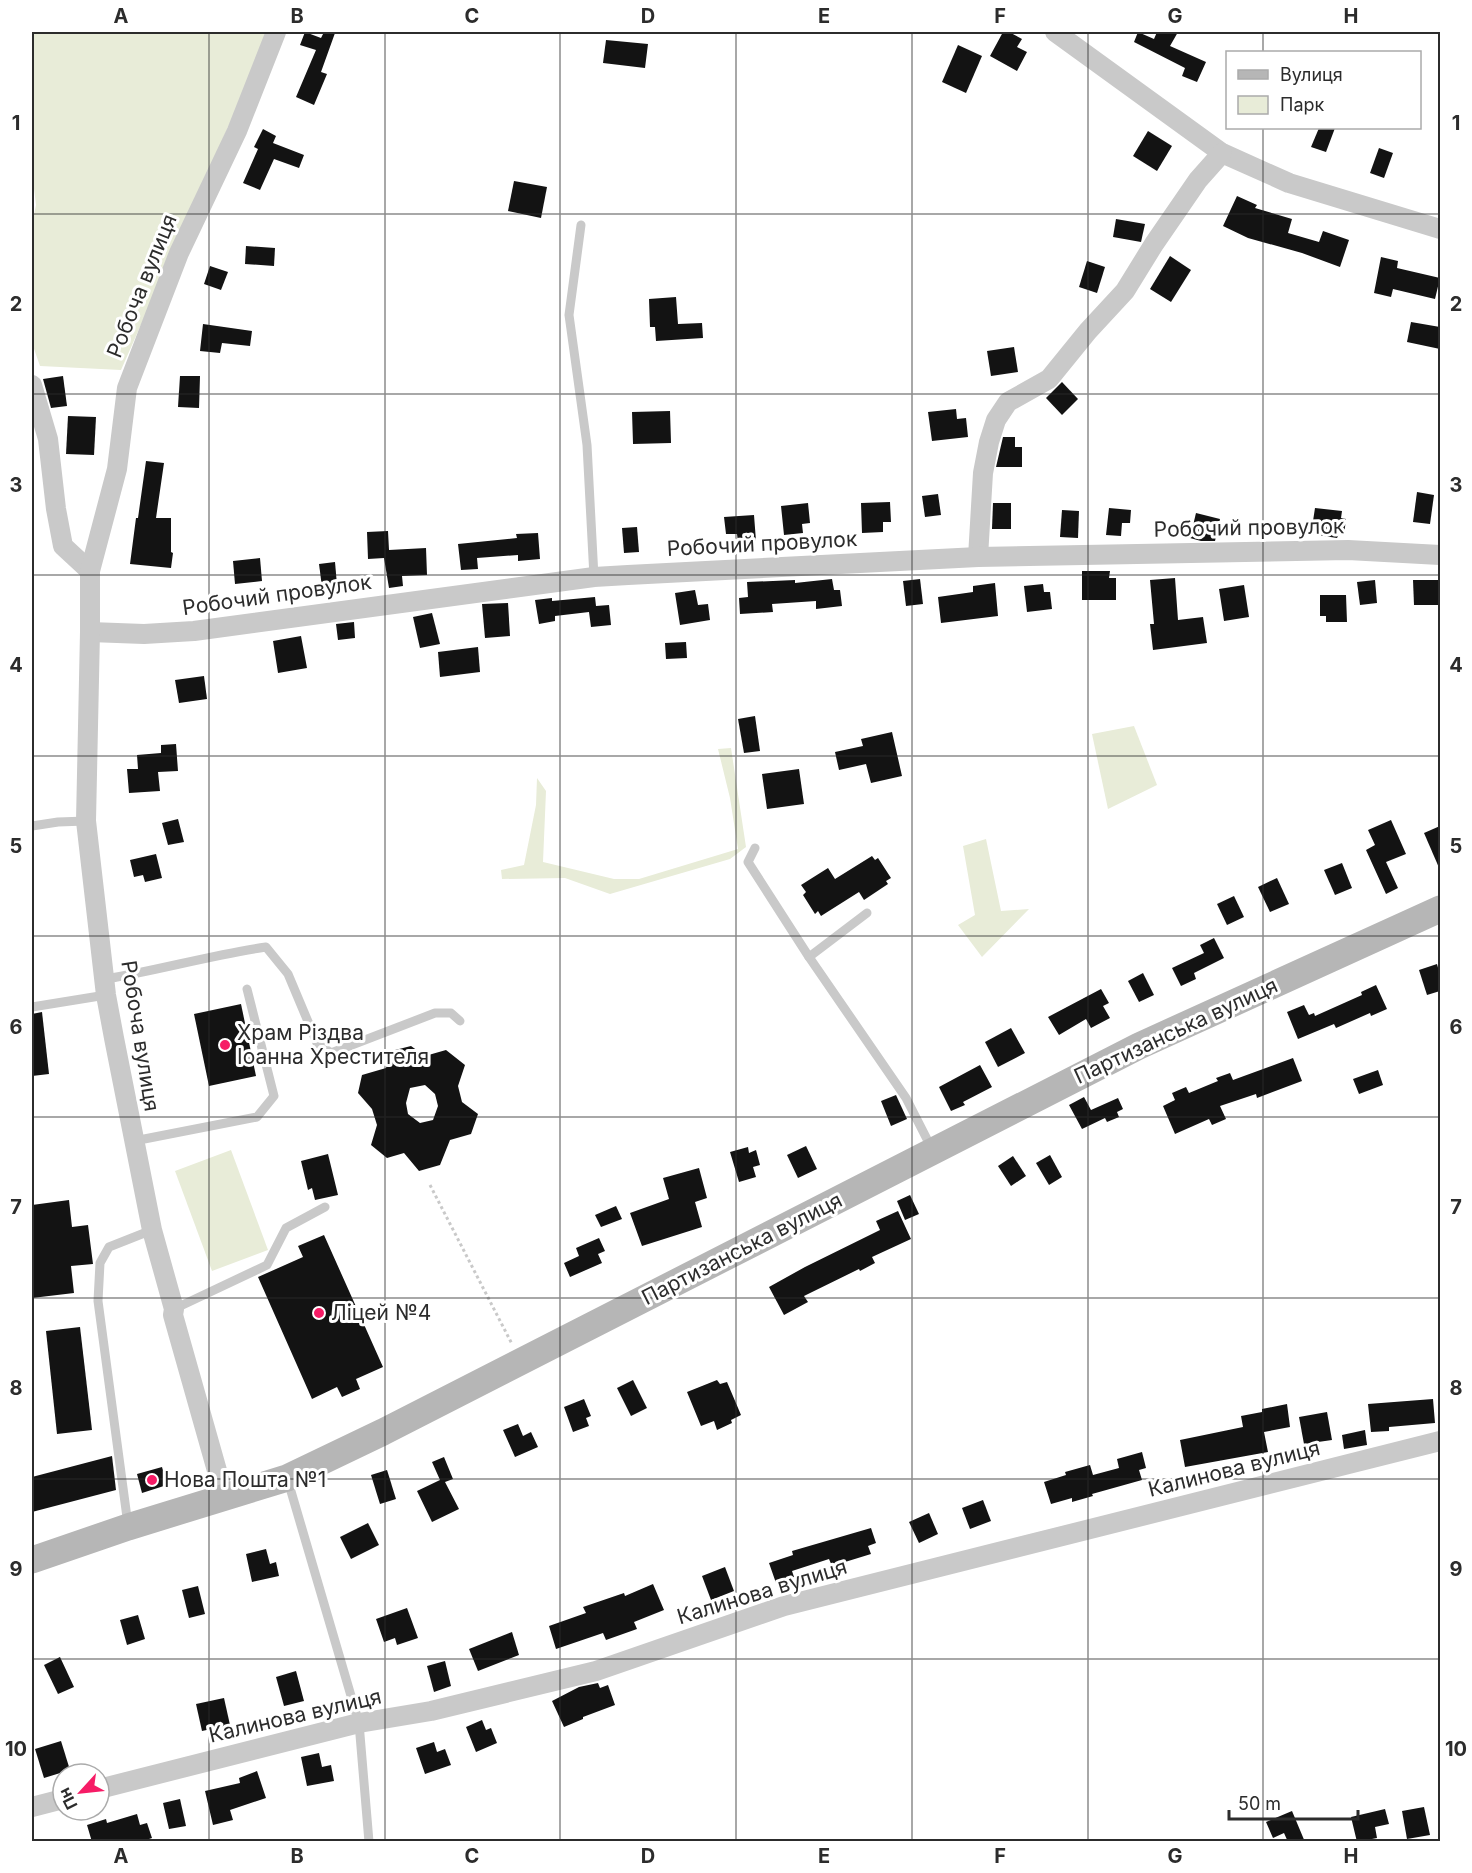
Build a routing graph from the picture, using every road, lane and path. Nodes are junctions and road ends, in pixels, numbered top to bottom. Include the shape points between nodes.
1 (276, 32) edge
2 (1055, 32) edge
3 (1222, 153) junction
4 (581, 225) dead end
5 (1440, 229) edge
6 (32, 385) edge
7 (1440, 555) edge
8 (978, 557) junction
9 (90, 571) junction
10 (594, 577) junction
11 (90, 632) junction
12 (86, 821) junction
13 (32, 826) edge
14 (755, 849) dead end
15 (1440, 909) edge
16 (867, 913) dead end
17 (809, 957) junction
18 (106, 987) junction
19 (247, 989) dead end
20 (32, 1007) edge
21 (460, 1021) dead end
22 (134, 1141) junction
23 (933, 1151) junction
24 (430, 1185) dead end
25 (325, 1207) dead end
26 (152, 1230) junction
27 (174, 1309) junction
28 (521, 1361) junction
29 (1440, 1442) edge
30 (287, 1478) junction
31 (225, 1499) junction
32 (128, 1527) junction
33 (32, 1560) edge
34 (359, 1723) junction
35 (111, 1786) edge
36 (51, 1801) edge
37 (32, 1807) edge
38 (369, 1842) edge

1 - 9 street, Робоча вулиця via 237,132 178,253 127,388 117,468
2 - 3 street
3 - 5 street via 1289,183
3 - 8 street via 1198,180 1125,291 1049,379 1008,402 996,420 983,473
4 - 10 lane via 569,315 587,445
6 - 9 street via 48,439 63,546
7 - 8 street, Робочий провулок via 1348,550
8 - 10 street, Робочий провулок
9 - 11 street, Робоча вулиця
10 - 11 street, Робочий провулок via 194,631
11 - 12 street, Робоча вулиця
12 - 13 lane
12 - 18 street, Робоча вулиця
14 - 17 lane via 748,862
15 - 23 main road, Партизанська вулиця via 1139,1046
16 - 17 lane
17 - 23 lane via 906,1098
18 - 20 lane
18 - 21 lane via 228,953 266,947 288,974 317,1043 331,1053 435,1013 451,1013
18 - 22 street, Робоча вулиця
19 - 22 lane via 274,1096 257,1117
22 - 26 street, Робоча вулиця
23 - 28 main road, Партизанська вулиця
24 - 28 path
25 - 27 lane via 286,1227 267,1265
26 - 27 street, Робоча вулиця
26 - 32 lane via 109,1247 100,1263 98,1301
27 - 31 street, Робоча вулиця
28 - 30 main road, Партизанська вулиця
29 - 34 street, Калинова вулиця via 784,1606 596,1671 431,1711
30 - 31 main road, Партизанська вулиця
30 - 34 lane
31 - 32 main road, Партизанська вулиця
32 - 33 main road, Партизанська вулиця
34 - 35 street, Калинова вулиця
34 - 38 lane
36 - 37 street

